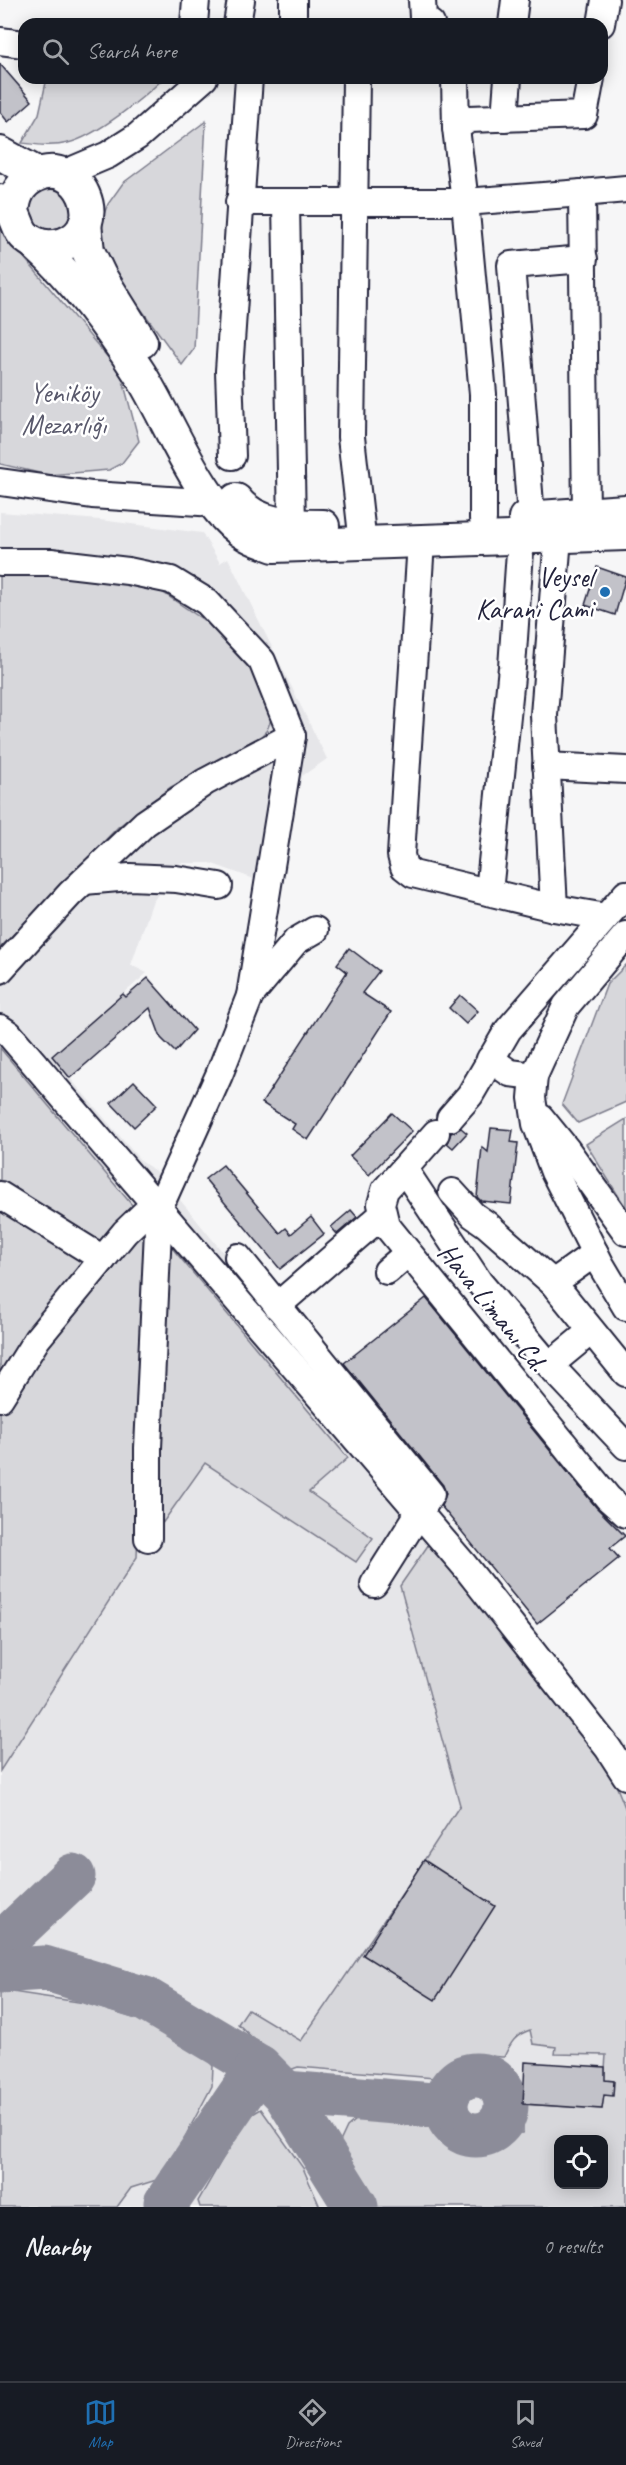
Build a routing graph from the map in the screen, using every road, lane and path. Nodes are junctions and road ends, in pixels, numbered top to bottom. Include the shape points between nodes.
1 (196, 0) edge
2 (241, 0) edge
3 (293, 0) edge
4 (422, 0) edge
5 (515, 0) edge
6 (605, 0) edge
7 (194, 18) edge
8 (238, 18) edge
9 (293, 18) edge
10 (423, 18) edge
11 (513, 18) edge
12 (602, 18) edge
13 (0, 41) edge
14 (18, 43) edge
15 (197, 84) edge
16 (249, 84) edge
17 (356, 84) edge
18 (455, 84) edge
19 (508, 84) edge
20 (590, 84) edge
21 (505, 118) junction
22 (456, 128) junction
23 (0, 153) edge
24 (61, 179) junction
25 (626, 189) edge
26 (582, 193) junction
27 (239, 202) junction
28 (465, 202) junction
29 (286, 204) junction
30 (355, 204) junction
31 (7, 207) edge
32 (85, 224) junction
33 (34, 243) junction
34 (584, 259) junction
35 (232, 456) dead end
36 (0, 482) edge
37 (214, 503) junction
38 (626, 511) edge
39 (586, 513) junction
40 (483, 519) junction
41 (292, 526) junction
42 (361, 526) junction
43 (526, 527) junction
44 (626, 534) edge
45 (558, 537) junction
46 (422, 542) junction
47 (0, 562) edge
48 (292, 736) junction
49 (546, 766) junction
50 (626, 770) edge
51 (84, 881) junction
52 (219, 886) dead end
53 (489, 892) junction
54 (626, 894) edge
55 (554, 908) junction
56 (606, 917) junction
57 (315, 930) dead end
58 (626, 934) edge
59 (0, 970) edge
60 (250, 996) junction
61 (0, 1028) edge
62 (490, 1059) junction
63 (534, 1076) junction
64 (533, 1109) junction
65 (404, 1169) junction
66 (452, 1192) dead end
67 (0, 1196) edge
68 (159, 1208) junction
69 (382, 1215) junction
70 (626, 1232) edge
71 (408, 1252) junction
72 (595, 1253) junction
73 (238, 1257) dead end
74 (103, 1259) junction
75 (387, 1270) dead end
76 (553, 1283) junction
77 (277, 1306) junction
78 (626, 1307) edge
79 (591, 1331) junction
80 (546, 1360) junction
81 (626, 1373) edge
82 (511, 1379) junction
83 (0, 1398) edge
84 (626, 1446) edge
85 (418, 1513) junction
86 (626, 1514) edge
87 (148, 1538) dead end
88 (374, 1584) dead end
89 (626, 1776) edge

1 - 7 street
2 - 8 street
3 - 9 street
4 - 10 street
5 - 11 street
6 - 12 street
13 - 14 street
15 - 24 street via 138,136
16 - 27 street
17 - 30 street
18 - 22 street
19 - 21 street
20 - 21 street via 584,115
21 - 22 street via 469,119
22 - 28 street
23 - 24 main road
24 - 31 main road via 27,180
24 - 32 main road via 87,200
25 - 26 street
26 - 28 street
26 - 34 street
27 - 29 street
27 - 35 street via 229,371
28 - 30 street
28 - 40 street via 483,394
29 - 30 street
29 - 41 street
30 - 42 street via 351,437
31 - 33 main road via 20,230
32 - 33 main road via 69,242 57,246
32 - 41 main road via 88,250 100,276 159,371 207,461 241,507 267,521
33 - 37 main road via 69,276 105,323 140,375
34 - 39 street
34 - 43 street via 511,265
36 - 37 street via 92,495
37 - 46 main road via 239,530 274,546
38 - 39 main road
39 - 43 main road
40 - 42 main road
40 - 43 main road
41 - 42 main road
43 - 45 main road
43 - 46 main road
43 - 53 street
44 - 45 main road
45 - 49 street via 544,715
46 - 53 street via 401,855 404,867 413,874
47 - 48 street via 51,562 171,580 207,602 262,661
48 - 51 street via 205,782 145,823
48 - 60 street
49 - 50 street
49 - 55 street
51 - 52 street via 130,877
51 - 59 street
53 - 55 street
54 - 56 street
55 - 56 street
56 - 62 street via 508,1030
57 - 60 street via 296,941
58 - 63 street via 566,1006
60 - 68 street
61 - 68 street
62 - 63 street via 510,1072
62 - 65 street via 470,1095
63 - 64 street
64 - 70 street
64 - 72 street via 554,1172
65 - 69 street via 385,1190
65 - 80 street via 479,1282
66 - 76 street via 473,1215
67 - 74 street
68 - 74 street via 146,1212
68 - 85 street
68 - 87 street
69 - 71 street, Hava Limanı Cd.
69 - 77 street
71 - 75 street
71 - 82 street, Hava Limanı Cd.
72 - 76 street
72 - 78 street
73 - 77 street
74 - 83 street via 37,1339
76 - 79 street
77 - 85 street via 430,1494
79 - 80 street
79 - 81 street
80 - 82 street
80 - 84 street
82 - 86 street, Hava Limanı Cd. via 608,1498
85 - 88 street
85 - 89 street via 464,1565

